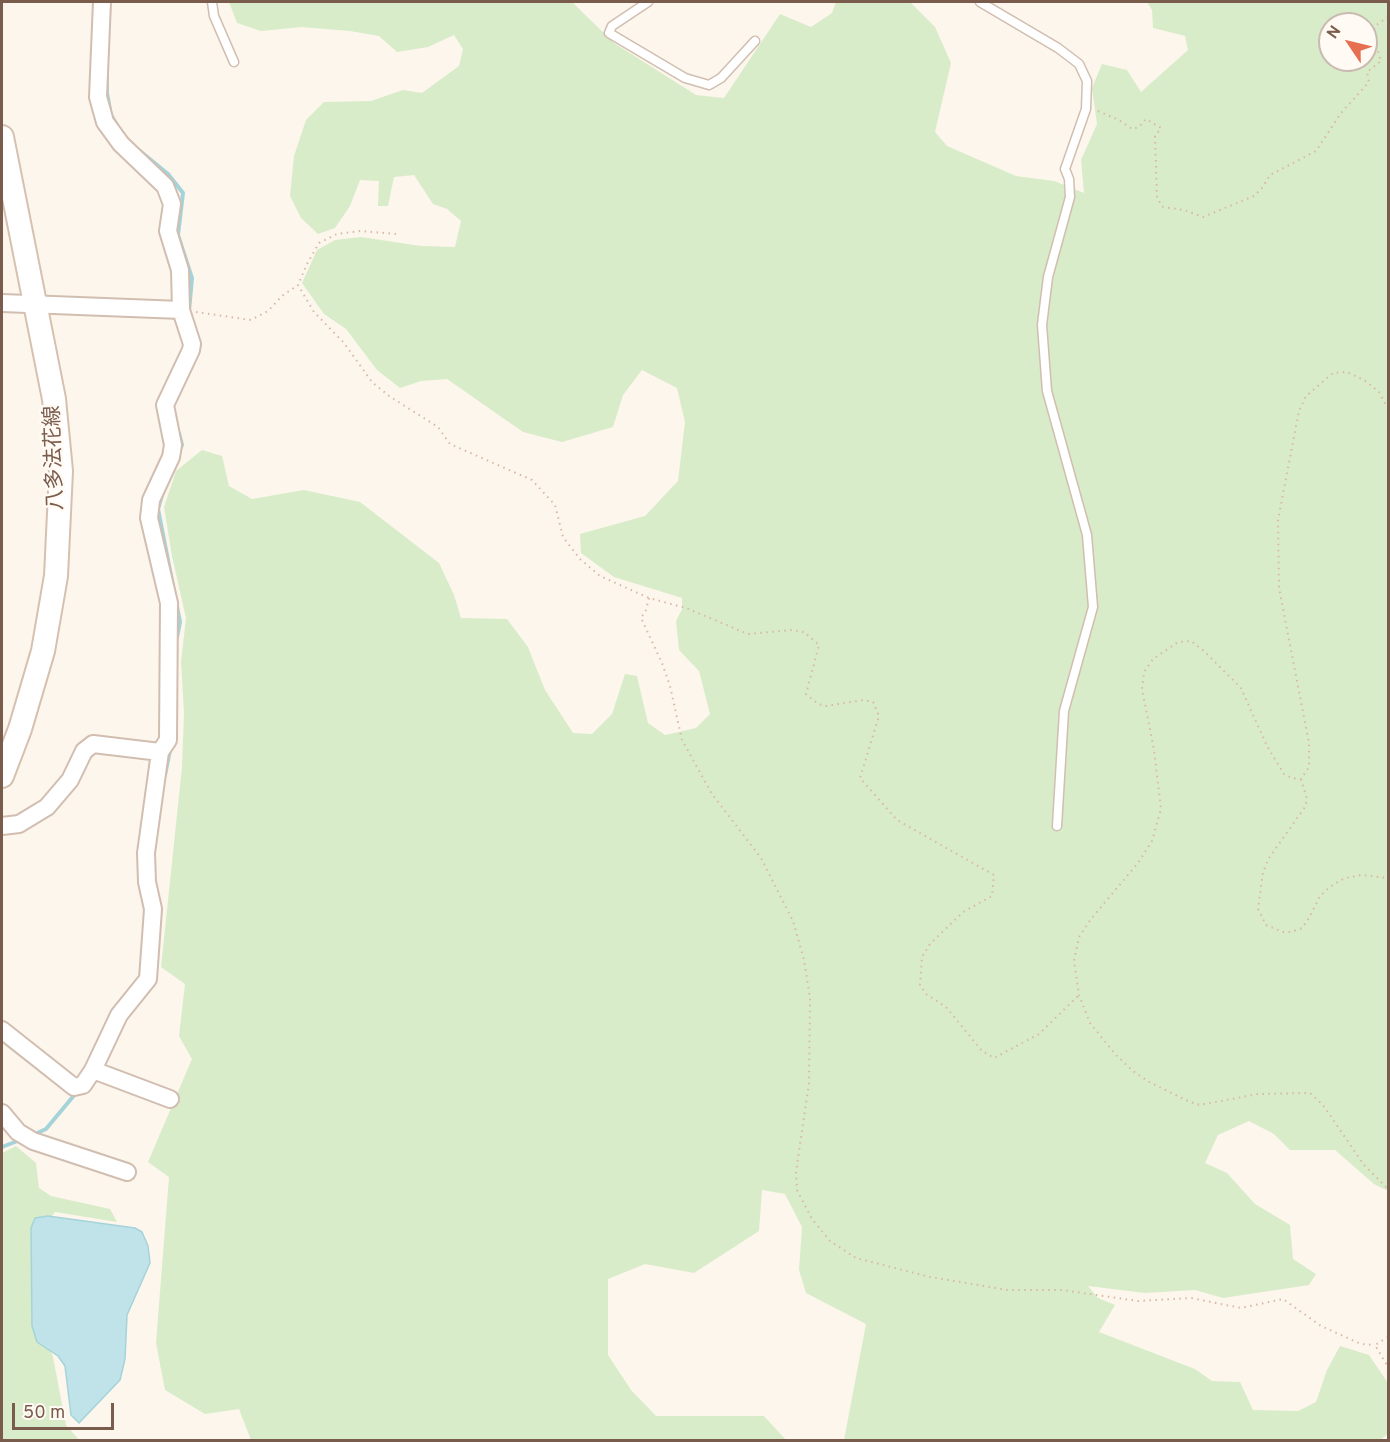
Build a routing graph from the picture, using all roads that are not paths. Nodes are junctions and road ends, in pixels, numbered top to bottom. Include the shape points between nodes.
1 (102, 2) edge
2 (212, 2) edge
3 (648, 2) edge
4 (980, 2) edge
5 (755, 41) dead end
6 (234, 62) dead end
7 (2, 137) edge
8 (2, 303) edge
9 (36, 304) junction
10 (181, 310) junction
11 (160, 752) junction
12 (2, 776) edge
13 (2, 826) edge
14 (1057, 826) dead end
15 (2, 1030) edge
16 (93, 1070) junction
17 (170, 1099) dead end
18 (2, 1113) edge
19 (127, 1172) dead end

1 - 10 street via 98,97 105,122 121,144 165,186 172,204 168,231 180,270
2 - 6 lane
3 - 5 lane via 612,26 609,33 685,78 709,85 721,78
4 - 14 lane via 1058,48 1079,64 1087,81 1086,109 1065,170 1070,197 1048,277 1042,325 1047,392 1087,535 1093,608 1064,711
7 - 9 main road, 八多法花線
8 - 9 street
9 - 10 street
9 - 12 main road, 八多法花線 via 54,399 61,471 56,576 43,651
10 - 11 street via 192,344 165,405 173,445 151,500 149,518 169,603 168,740
11 - 13 street via 93,744 84,751 70,780 47,807 19,824
11 - 16 street via 146,853 153,909 148,979 119,1015
15 - 16 street via 74,1087 83,1085
16 - 17 street
18 - 19 street via 18,1132 33,1141

